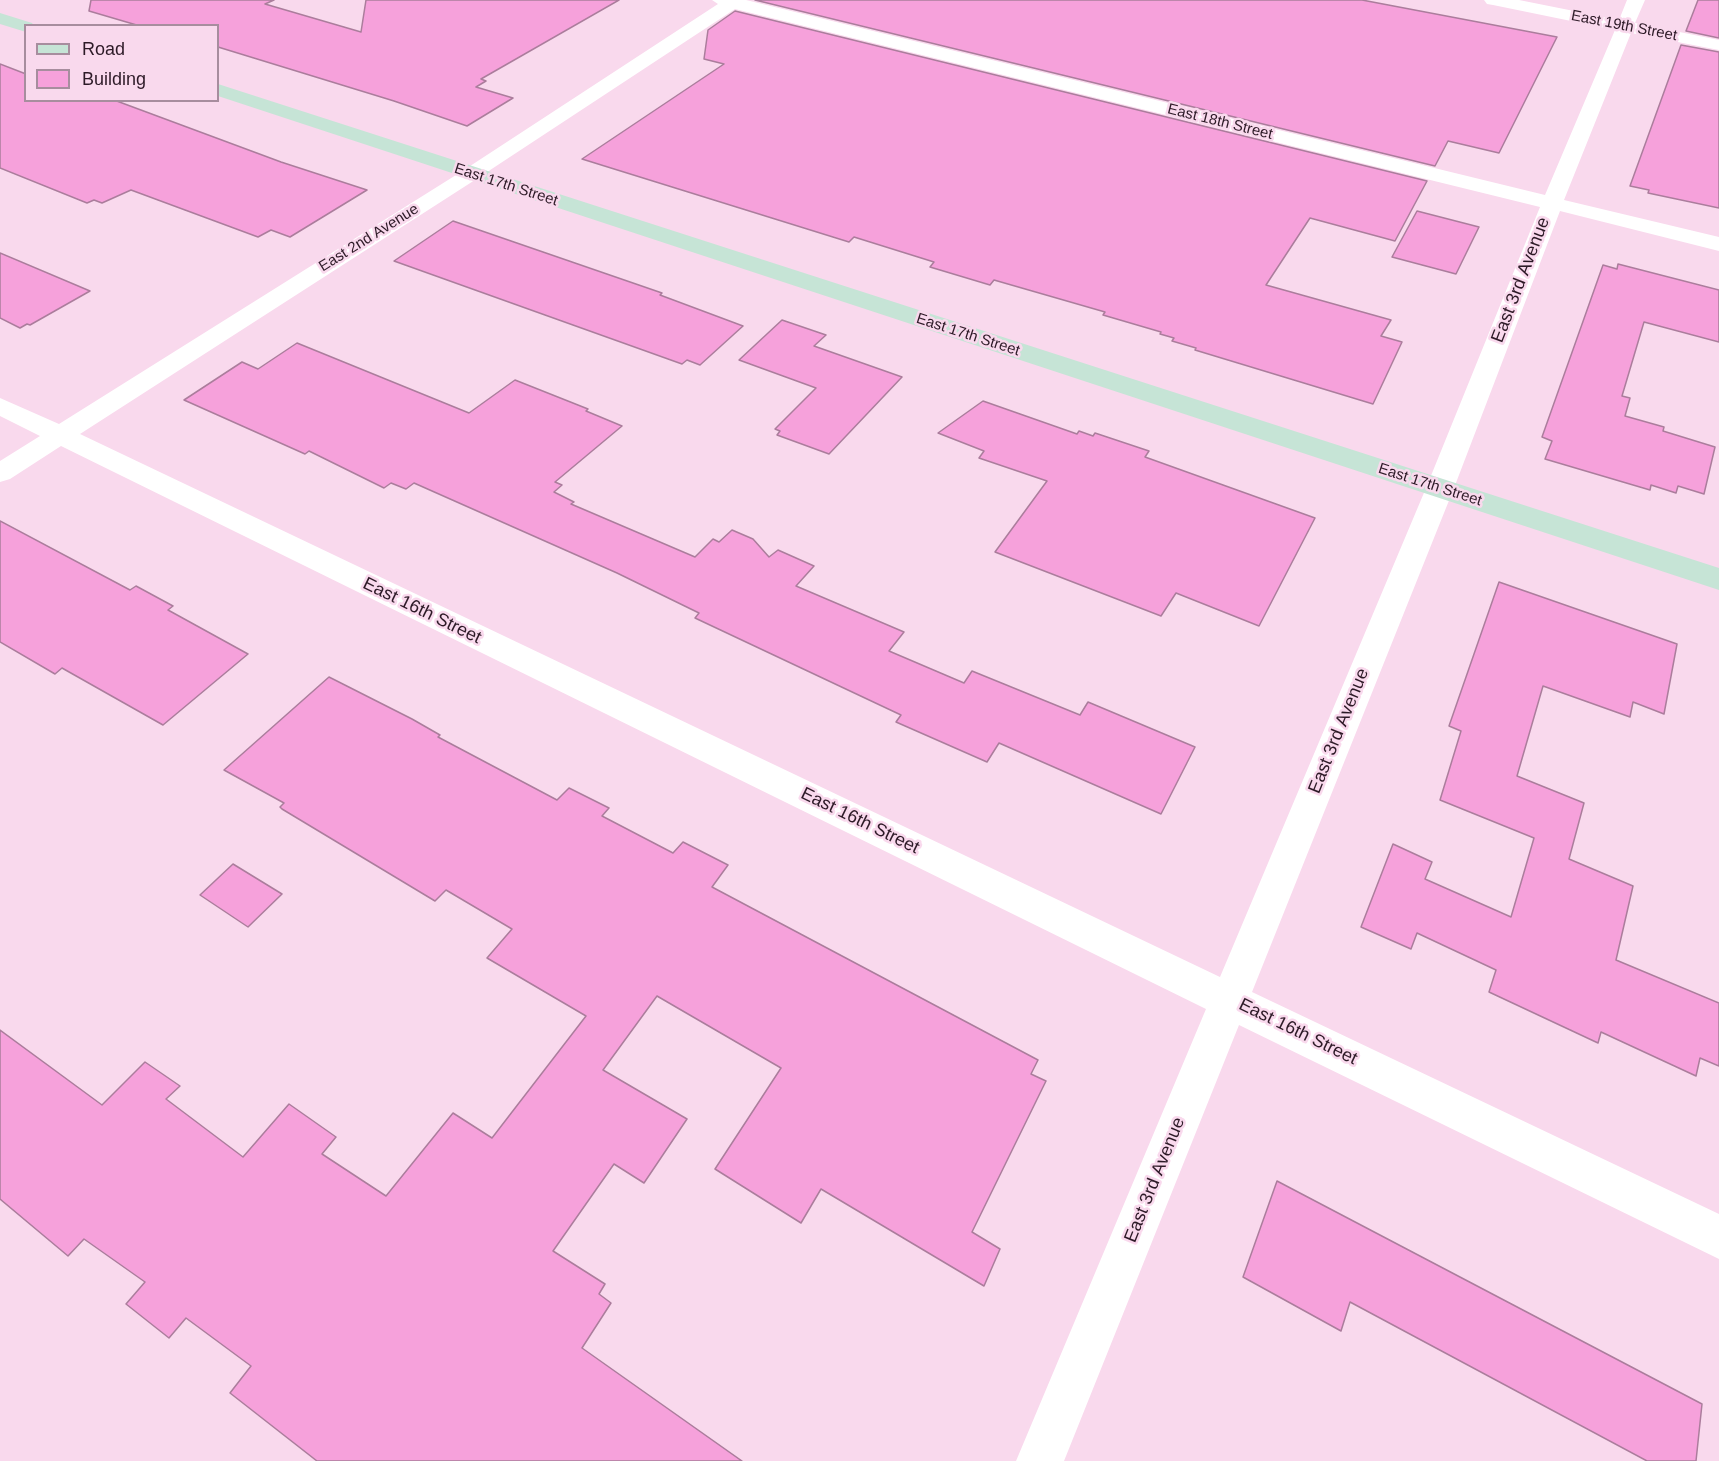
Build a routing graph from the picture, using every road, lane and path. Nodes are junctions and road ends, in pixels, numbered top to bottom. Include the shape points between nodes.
1 (1493, 0) edge
2 (730, 1) edge
3 (1631, 13) edge
4 (0, 18) edge
5 (24, 26) edge
6 (1719, 45) edge
7 (219, 90) edge
8 (471, 174) junction
9 (1552, 203) junction
10 (1719, 244) edge
11 (0, 406) edge
12 (58, 436) junction
13 (0, 473) edge
14 (1440, 488) junction
15 (1719, 579) edge
16 (1229, 999) junction
17 (1719, 1237) edge
18 (1040, 1461) edge

1 - 3 street, East 19th Street
2 - 8 street, East 2nd Avenue
2 - 9 street, East 18th Street
3 - 6 street, East 19th Street
3 - 9 street, East 3rd Avenue
4 - 5 street
7 - 8 street, East 17th Street
8 - 12 street, East 2nd Avenue
8 - 14 street, East 17th Street
9 - 10 street, East 18th Street
9 - 14 street, East 3rd Avenue
11 - 12 street, East 16th Street
12 - 13 street, East 2nd Avenue
12 - 16 street, East 16th Street
14 - 15 street, East 17th Street
14 - 16 street, East 3rd Avenue
16 - 17 street, East 16th Street
16 - 18 street, East 3rd Avenue

